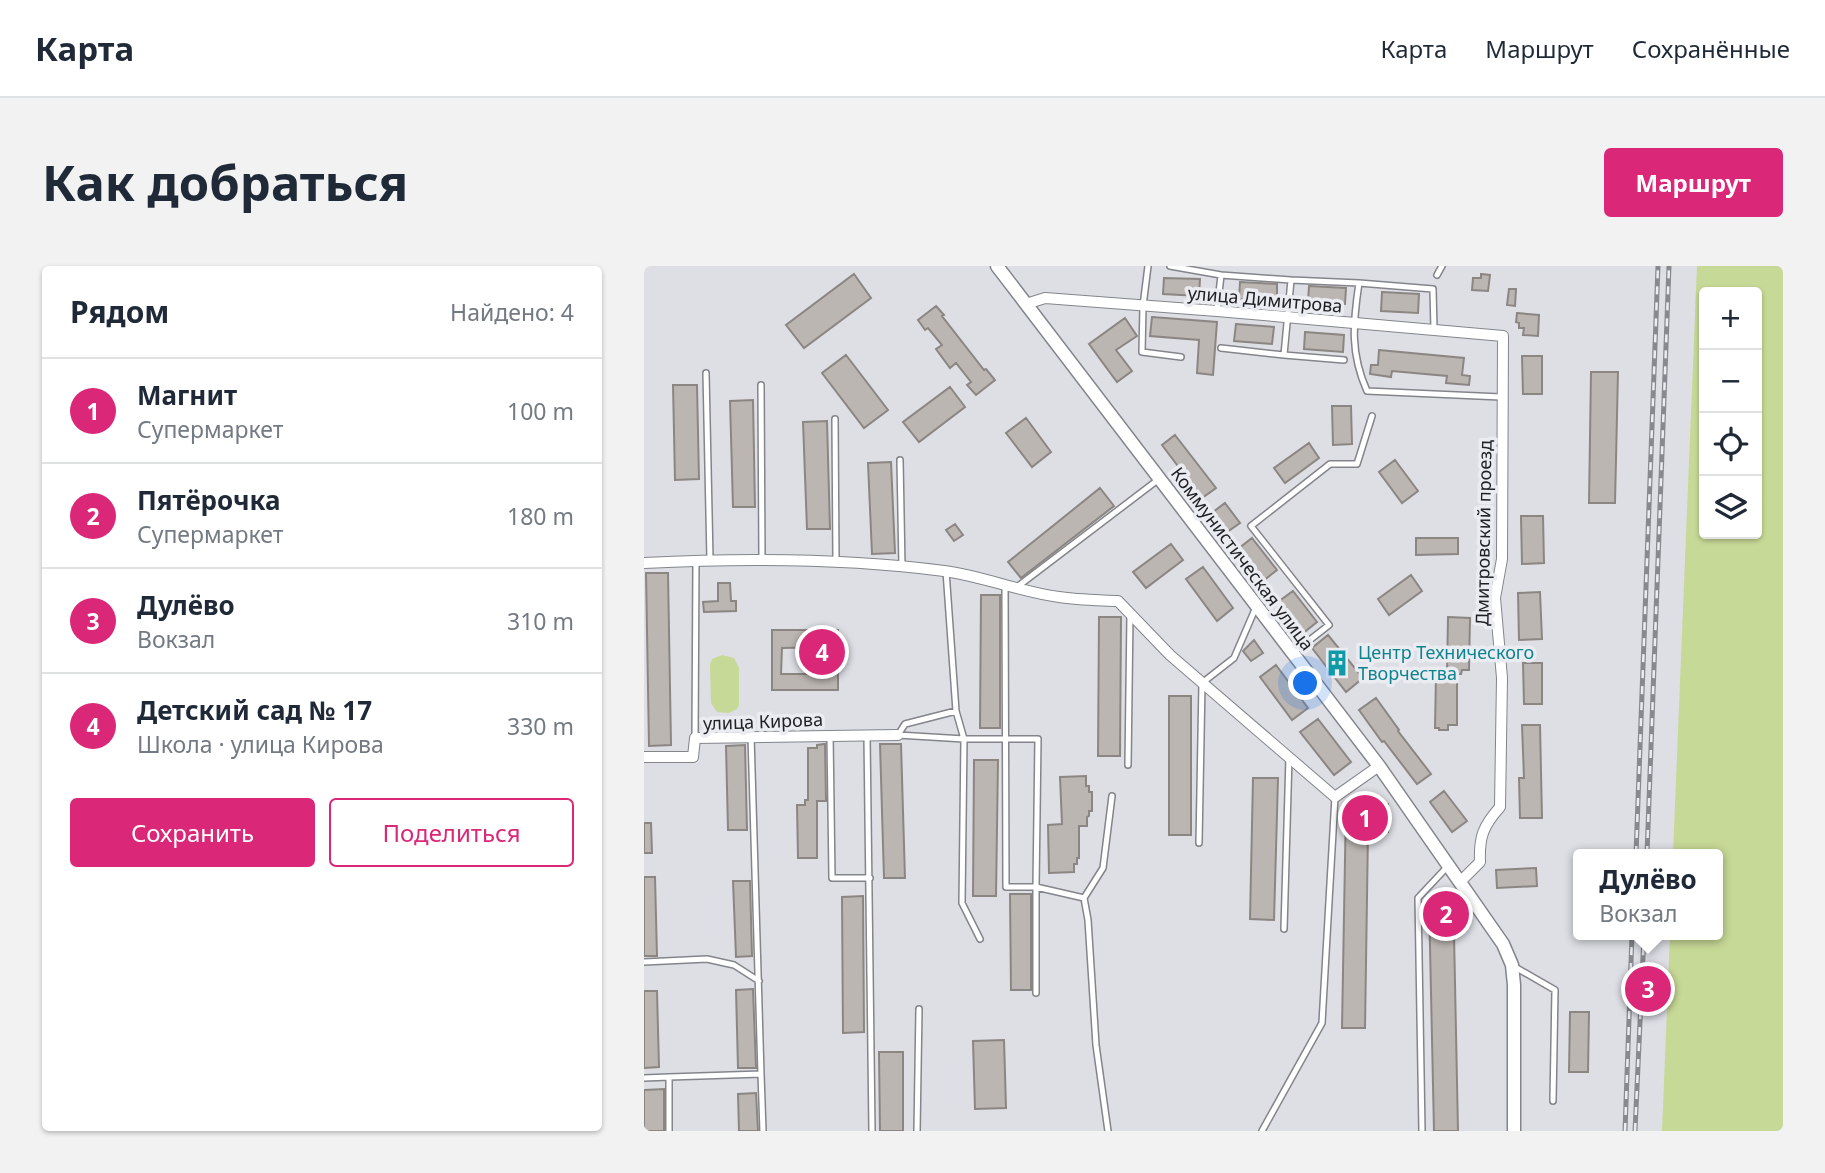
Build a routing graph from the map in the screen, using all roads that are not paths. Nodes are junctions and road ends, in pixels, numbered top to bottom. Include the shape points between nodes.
1 (997, 266) edge
2 (1148, 266) edge
3 (1170, 266) edge
4 (1442, 266) edge
5 (1221, 275) junction
6 (1437, 275) dead end
7 (1291, 279) junction
8 (1359, 283) junction
9 (1026, 304) junction
10 (1143, 306) junction
11 (1217, 311) junction
12 (1286, 317) junction
13 (1353, 323) junction
14 (1434, 330) junction
15 (1503, 336) joint
16 (1221, 348) dead end
17 (1284, 355) junction
18 (1181, 356) dead end
19 (1344, 360) dead end
20 (706, 373) dead end
21 (761, 385) dead end
22 (1501, 397) junction
23 (1372, 416) dead end
24 (835, 419) dead end
25 (900, 460) dead end
26 (1159, 479) junction
27 (710, 560) junction
28 (696, 561) junction
29 (762, 561) junction
30 (836, 562) junction
31 (644, 563) edge
32 (902, 567) junction
33 (946, 571) junction
34 (1004, 584) junction
35 (1017, 587) junction
36 (1256, 606) junction
37 (1130, 612) junction
38 (1293, 653) junction
39 (1202, 683) junction
40 (957, 711) junction
41 (830, 735) junction
42 (898, 735) junction
43 (751, 736) junction
44 (867, 736) junction
45 (695, 738) junction
46 (964, 739) junction
47 (1006, 740) junction
48 (644, 757) edge
49 (1289, 757) junction
50 (1128, 765) dead end
51 (1379, 766) junction
52 (1112, 796) dead end
53 (1335, 797) junction
54 (1199, 843) dead end
55 (1448, 865) junction
56 (870, 878) junction
57 (1460, 882) junction
58 (1036, 887) junction
59 (1084, 898) junction
60 (1284, 929) dead end
61 (979, 939) dead end
62 (644, 962) edge
63 (1512, 965) junction
64 (759, 981) junction
65 (1036, 993) dead end
66 (919, 1009) dead end
67 (761, 1074) junction
68 (668, 1077) junction
69 (644, 1078) edge
70 (1553, 1101) dead end
71 (669, 1131) edge
72 (763, 1131) edge
73 (872, 1131) edge
74 (916, 1131) edge
75 (1108, 1131) edge
76 (1262, 1131) edge
77 (1422, 1131) edge
78 (1514, 1131) edge

1 - 9 street, Коммунистическая улица
2 - 10 lane
3 - 5 lane
4 - 6 lane
5 - 7 lane
5 - 11 lane
7 - 8 lane
7 - 12 lane
8 - 13 lane
8 - 14 lane via 1433,289
9 - 10 street, улица Димитрова via 1045,298
9 - 26 street, Коммунистическая улица
10 - 11 street, улица Димитрова
10 - 18 lane via 1142,352
11 - 12 street, улица Димитрова
12 - 13 street, улица Димитрова
12 - 17 lane
13 - 14 street, улица Димитрова
13 - 22 lane via 1357,369 1367,391
14 - 15 street, улица Димитрова
15 - 22 street, Дмитровский проезд
16 - 17 lane
17 - 19 lane
20 - 27 lane
21 - 29 lane
22 - 57 street, Дмитровский проезд via 1502,559 1495,598 1502,678 1500,807 1487,822 1479,844 1480,862
23 - 38 lane via 1357,464 1330,464 1251,526 1329,625
24 - 30 lane
25 - 32 lane
26 - 35 lane
26 - 36 street, Коммунистическая улица
27 - 28 street
27 - 29 street
28 - 31 street
28 - 45 lane
29 - 30 street
30 - 32 street
32 - 33 street
33 - 34 street
33 - 40 lane
34 - 35 street
34 - 47 lane
35 - 37 street via 1059,597 1118,601
36 - 38 street, Коммунистическая улица
36 - 39 lane via 1234,658
37 - 39 street
37 - 50 lane
38 - 51 street, Коммунистическая улица
39 - 49 street
39 - 54 lane
40 - 42 lane via 905,724
40 - 46 lane
41 - 43 street, улица Кирова
41 - 44 street, улица Кирова
41 - 56 lane via 832,878
42 - 44 street, улица Кирова
42 - 46 lane
43 - 45 street, улица Кирова
43 - 64 lane
44 - 56 lane
45 - 48 street, улица Кирова via 693,757
46 - 47 lane
46 - 61 lane via 962,903
47 - 58 lane via 1006,887
47 - 58 lane via 1038,739
49 - 53 street
49 - 60 lane
51 - 53 street
51 - 55 street, Коммунистическая улица
52 - 59 lane via 1103,868
53 - 76 lane via 1322,1023
55 - 57 street, Коммунистическая улица
55 - 77 lane via 1418,898
56 - 73 lane
57 - 63 street, Коммунистическая улица via 1503,944
58 - 59 lane
58 - 65 lane
59 - 75 lane
62 - 64 lane via 707,959 734,965
63 - 70 lane via 1555,990
63 - 78 street, Коммунистическая улица
64 - 67 lane
66 - 74 lane
67 - 68 lane
67 - 72 lane
68 - 69 lane
68 - 71 lane

